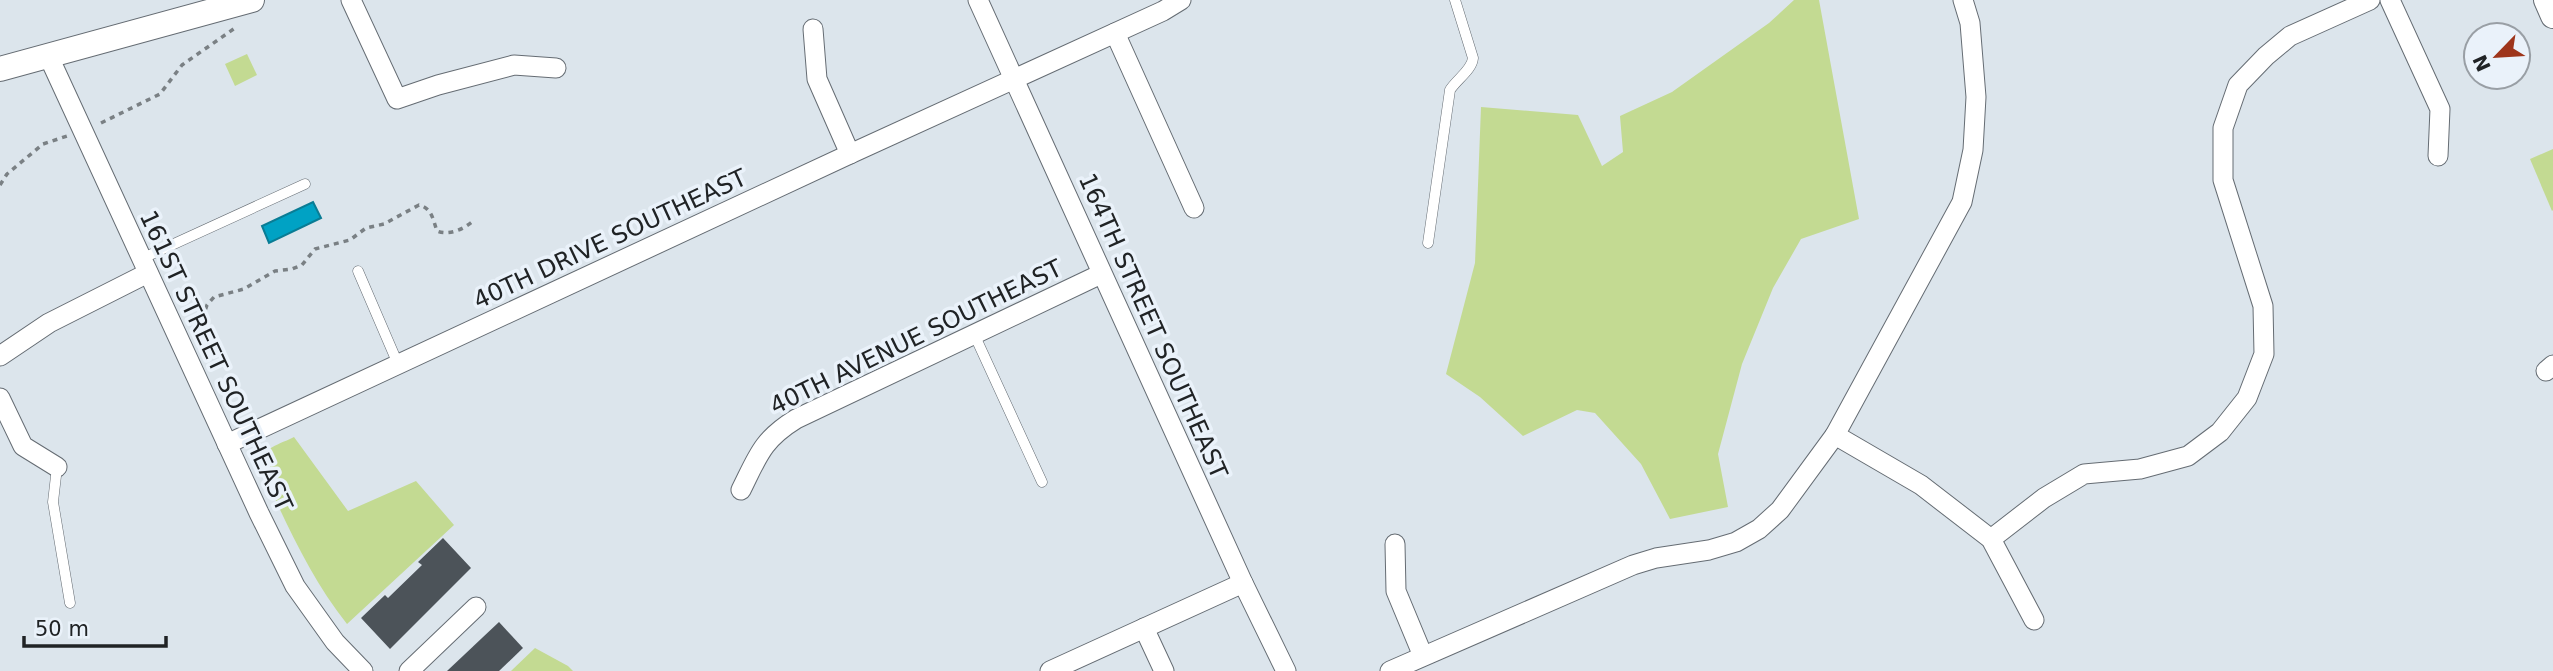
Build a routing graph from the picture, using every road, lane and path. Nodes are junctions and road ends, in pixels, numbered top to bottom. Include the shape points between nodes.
1 (351, 0) edge
2 (978, 0) edge
3 (1181, 0) edge
4 (1455, 0) edge
5 (1963, 0) edge
6 (2370, 0) edge
7 (2390, 0) edge
8 (2546, 0) edge
9 (247, 1) edge
10 (2553, 16) edge
11 (813, 29) dead end
12 (1115, 33) junction
13 (48, 55) junction
14 (556, 68) dead end
15 (0, 69) edge
16 (1013, 79) junction
17 (83, 131) junction
18 (850, 154) junction
19 (2438, 156) dead end
20 (305, 184) dead end
21 (0, 185) edge
22 (1194, 208) dead end
23 (473, 221) dead end
24 (1429, 243) dead end
25 (145, 266) junction
26 (358, 271) dead end
27 (1101, 274) junction
28 (974, 334) junction
29 (0, 356) edge
30 (190, 364) junction
31 (398, 364) junction
32 (0, 398) edge
33 (1835, 435) junction
34 (227, 444) junction
35 (57, 467) joint
36 (1042, 482) dead end
37 (741, 491) dead end
38 (1991, 539) junction
39 (1395, 544) dead end
40 (1243, 583) junction
41 (70, 603) dead end
42 (476, 607) dead end
43 (2034, 620) dead end
44 (1144, 628) junction
45 (1423, 656) junction
46 (363, 671) edge
47 (409, 671) edge
48 (1051, 671) edge
49 (1164, 671) edge
50 (1286, 671) edge
51 (1390, 671) edge

1 - 14 street via 397,99 514,65
2 - 16 street, 164TH STREET SOUTHEAST
3 - 12 street, 40TH DRIVE SOUTHEAST
4 - 24 lane via 1473,58 1450,90
5 - 33 street via 1970,23 1976,97 1973,150 1962,202
6 - 38 street via 2290,36 2266,56 2238,85 2222,128 2222,180 2263,306 2264,354 2247,398 2220,432 2188,456 2140,469 2084,474
7 - 19 street via 2440,109
8 - 10 street
9 - 13 street
9 - 17 path via 245,24 182,65 160,94
11 - 18 street via 817,79
12 - 16 street, 40TH DRIVE SOUTHEAST
12 - 22 street
13 - 15 street
13 - 17 street, 161ST STREET SOUTHEAST
16 - 18 street, 40TH DRIVE SOUTHEAST
16 - 27 street, 164TH STREET SOUTHEAST
17 - 21 path via 43,144
17 - 25 street, 161ST STREET SOUTHEAST
18 - 31 street, 40TH DRIVE SOUTHEAST
20 - 25 lane
23 - 30 path via 442,233 426,207 419,205 350,240 315,250 302,265 275,271 244,289 214,297 207,305 204,326 221,347
25 - 29 street
25 - 30 street, 161ST STREET SOUTHEAST
26 - 31 lane
27 - 28 street, 40TH AVENUE SOUTHEAST
27 - 40 street, 164TH STREET SOUTHEAST
28 - 36 lane
28 - 37 street, 40TH AVENUE SOUTHEAST via 774,432
30 - 34 street, 161ST STREET SOUTHEAST
31 - 34 street, 40TH DRIVE SOUTHEAST
32 - 35 street via 23,446
33 - 38 street via 1921,485
33 - 45 street via 1780,510 1737,542 1633,565
34 - 46 street, 161ST STREET SOUTHEAST via 295,586 335,642
35 - 41 lane via 53,502
38 - 43 street
39 - 45 street via 1396,591
40 - 44 street
40 - 50 street, 164TH STREET SOUTHEAST
42 - 47 street
44 - 48 street
44 - 49 street
45 - 51 street

